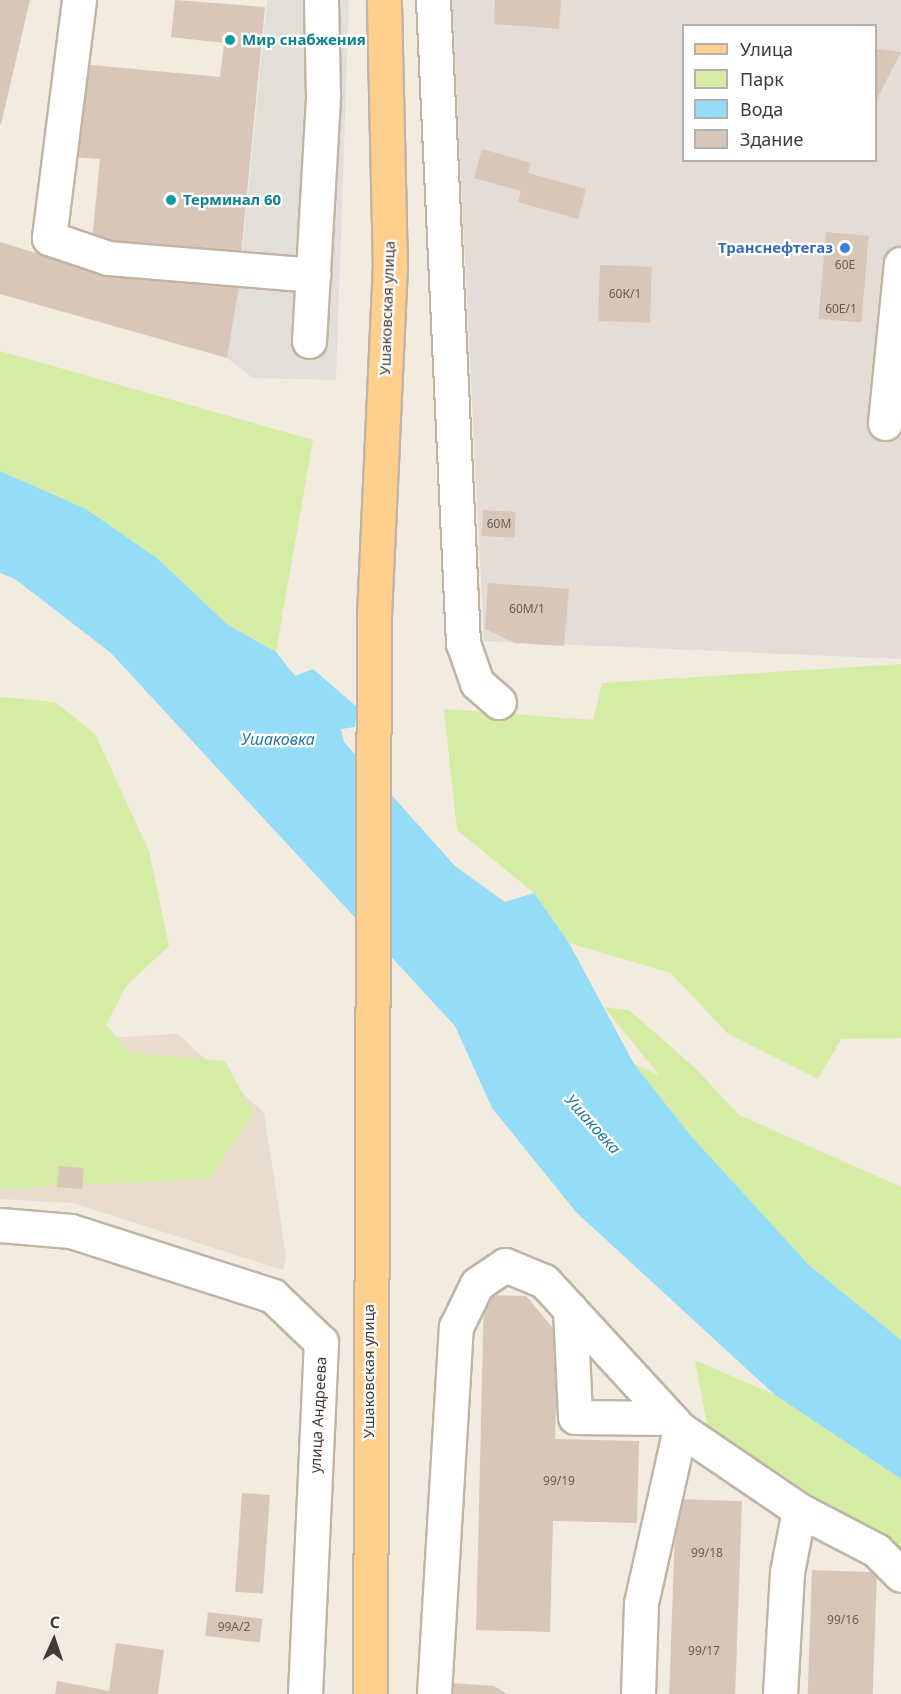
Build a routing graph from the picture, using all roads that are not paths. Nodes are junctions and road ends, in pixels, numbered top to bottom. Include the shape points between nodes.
1 (79, 0) edge
2 (321, 0) edge
3 (384, 0) edge
4 (433, 0) edge
5 (901, 264) edge
6 (313, 275) junction
7 (309, 341) dead end
8 (885, 423) dead end
9 (499, 702) dead end
10 (0, 1225) edge
11 (570, 1309) junction
12 (675, 1424) junction
13 (799, 1510) junction
14 (901, 1575) edge
15 (305, 1694) edge
16 (370, 1694) edge
17 (434, 1694) edge
18 (638, 1694) edge
19 (780, 1694) edge

1 - 6 street via 49,238 108,258
2 - 6 street via 323,95
3 - 16 main road, Ушаковская улица via 390,269 374,616 369,1047
4 - 9 street via 463,644 477,683
5 - 8 street
6 - 7 street
10 - 15 street, улица Андреева via 71,1231 273,1296 321,1342
11 - 12 street
11 - 12 street via 575,1417
11 - 17 street via 544,1281 505,1265 477,1284 456,1327
12 - 13 street
12 - 18 street via 641,1604
13 - 14 street via 876,1550
13 - 19 street via 787,1572

